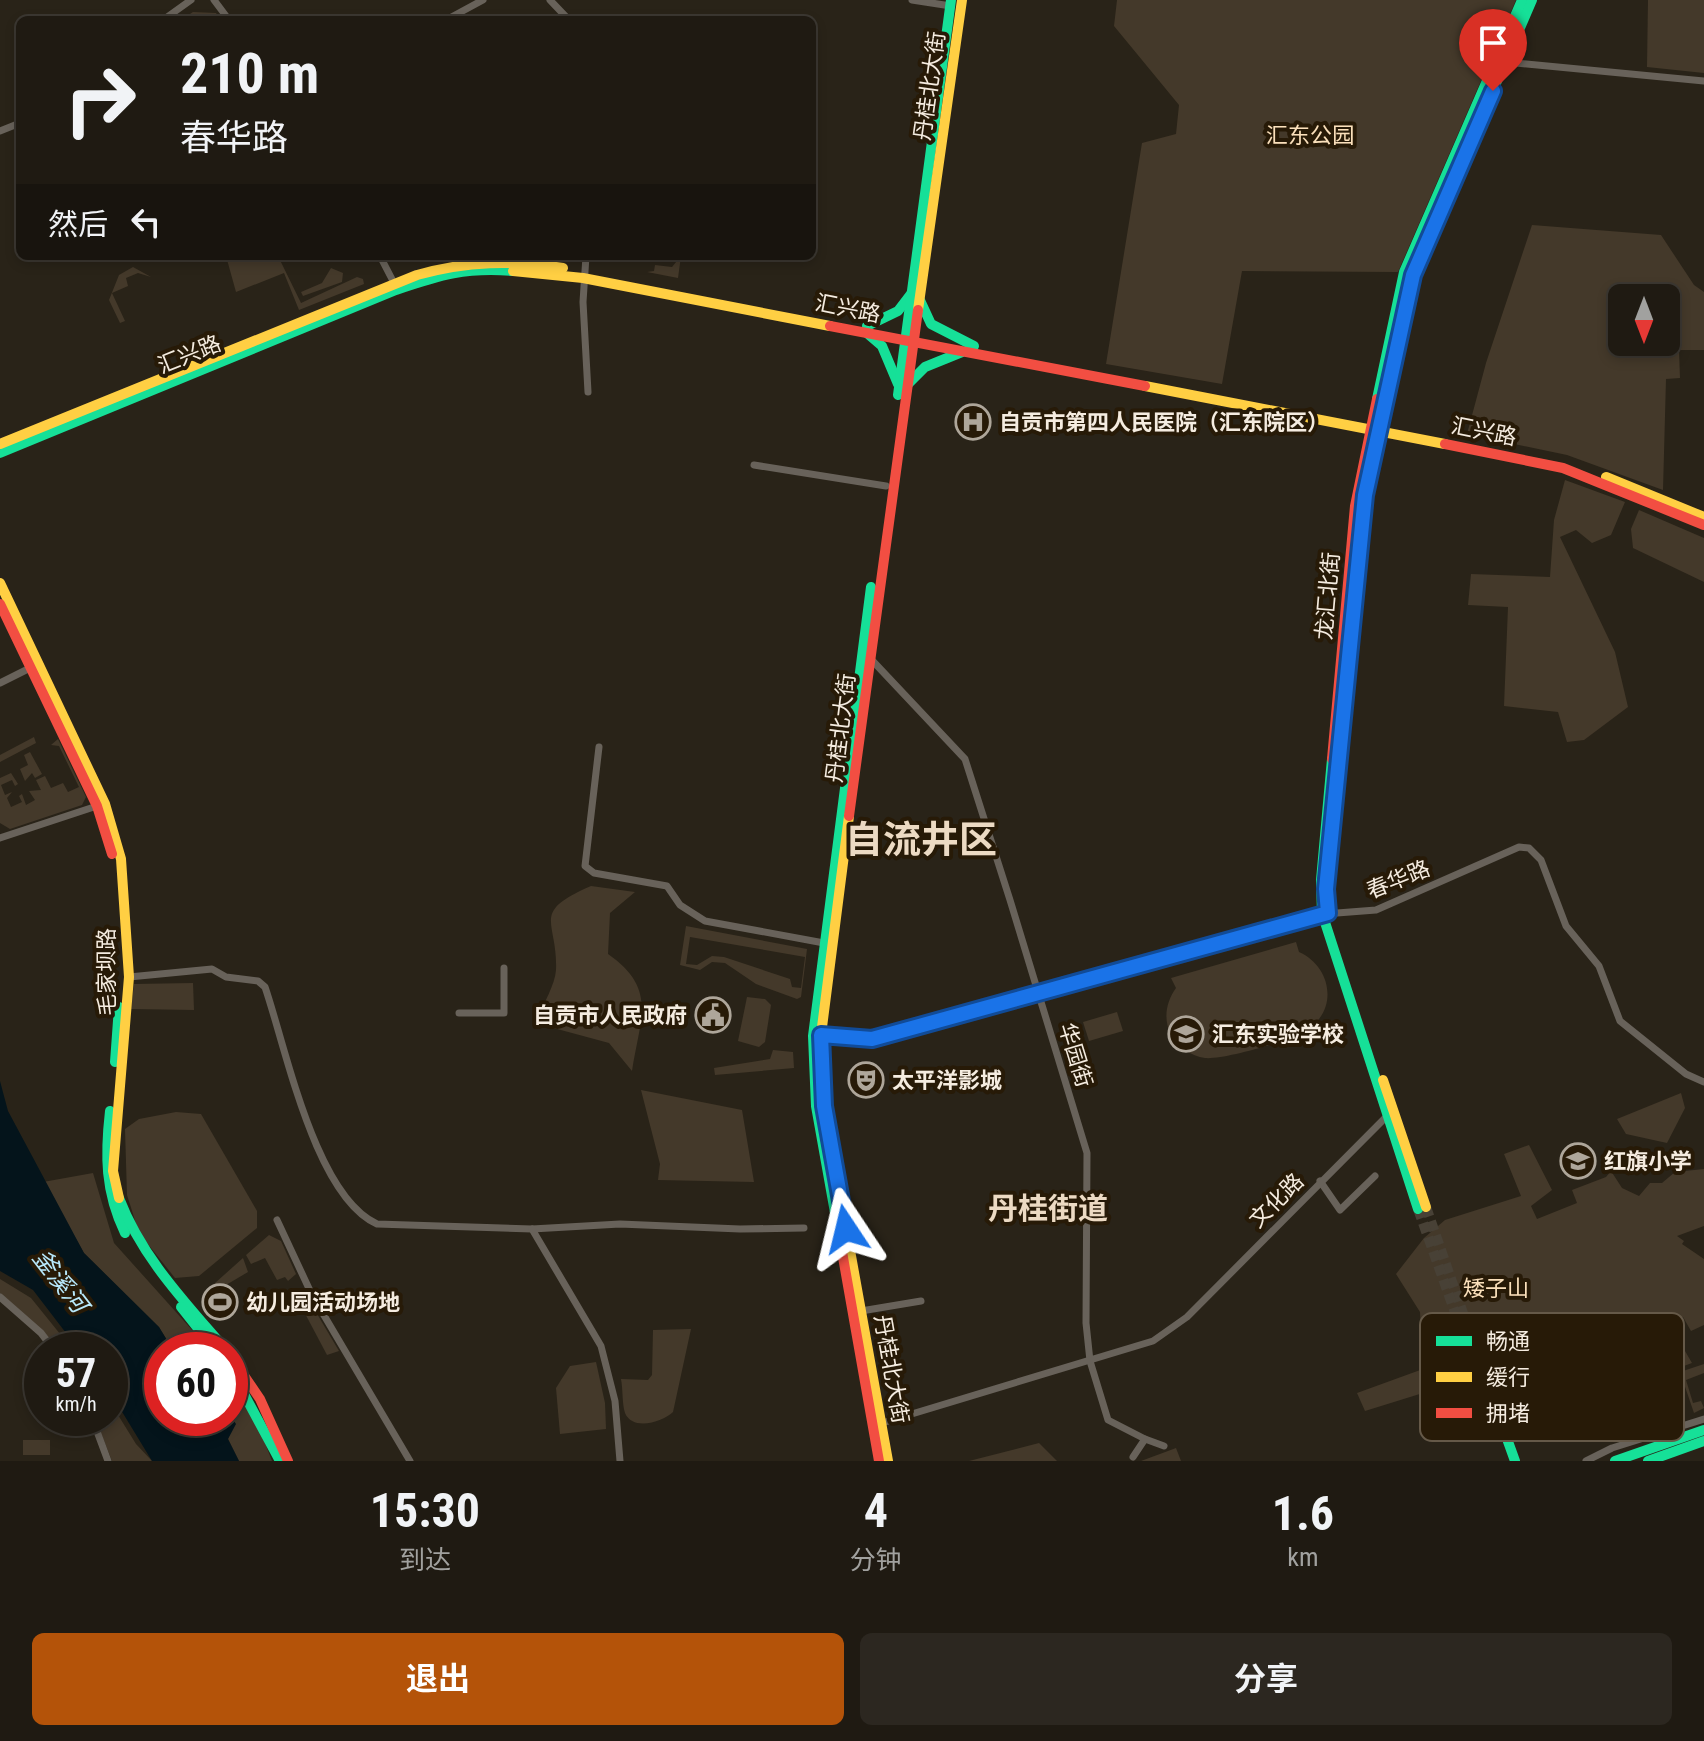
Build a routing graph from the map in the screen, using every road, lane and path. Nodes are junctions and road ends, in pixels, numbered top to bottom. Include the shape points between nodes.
1 (191, 0) edge
2 (483, 0) edge
3 (550, 0) edge
4 (912, 0) edge
5 (1522, 0) edge
6 (1532, 0) edge
7 (956, 3) edge
8 (169, 16) edge
9 (453, 16) edge
10 (565, 16) edge
11 (1505, 62) junction
12 (1704, 81) edge
13 (382, 260) edge
14 (585, 260) edge
15 (583, 274) junction
16 (395, 286) junction
17 (915, 296) junction
18 (867, 329) junction
19 (910, 337) junction
20 (975, 350) junction
21 (903, 387) junction
22 (588, 392) dead end
23 (1375, 427) junction
24 (0, 444) edge
25 (0, 453) edge
26 (754, 465) dead end
27 (886, 486) junction
28 (1704, 517) edge
29 (1704, 525) edge
30 (0, 583) edge
31 (0, 604) edge
32 (869, 657) junction
33 (32, 667) junction
34 (0, 683) edge
35 (599, 747) dead end
36 (97, 806) junction
37 (0, 838) edge
38 (1325, 913) junction
39 (824, 943) junction
40 (504, 968) dead end
41 (129, 977) junction
42 (1038, 992) junction
43 (459, 1013) dead end
44 (821, 1035) junction
45 (1704, 1082) edge
46 (1391, 1114) junction
47 (1375, 1176) dead end
48 (1320, 1181) junction
49 (1422, 1208) tunnel mouth
50 (277, 1220) dead end
51 (804, 1228) dead end
52 (532, 1229) junction
53 (0, 1297) edge
54 (921, 1301) dead end
55 (861, 1311) junction
56 (40, 1332) edge
57 (201, 1332) edge
58 (212, 1332) edge
59 (1090, 1361) junction
60 (248, 1381) edge
61 (248, 1399) edge
62 (1704, 1419) edge
63 (882, 1423) junction
64 (1684, 1425) edge
65 (1704, 1430) edge
66 (99, 1436) edge
67 (1684, 1437) edge
68 (1145, 1439) junction
69 (1502, 1441) edge
70 (1507, 1441) edge
71 (1634, 1441) edge
72 (1672, 1441) edge
73 (1704, 1441) edge
74 (1164, 1446) dead end
75 (1133, 1457) dead end
76 (108, 1461) edge
77 (280, 1461) edge
78 (288, 1461) edge
79 (410, 1461) edge
80 (620, 1461) edge
81 (879, 1461) edge
82 (888, 1461) edge
83 (1508, 1461) edge
84 (1515, 1461) edge
85 (1586, 1461) edge
86 (1615, 1461) edge
87 (1648, 1461) edge

1 - 8 street
2 - 9 street
3 - 10 street
4 - 7 street
5 - 23 main road, 龙汇北街 via 1408,257
6 - 11 main road, 龙汇北街
7 - 17 main road, 丹桂北大街
11 - 12 street
11 - 23 main road, 龙汇北街 via 1418,261
13 - 16 street
14 - 15 street
15 - 16 main road, 汇兴路 via 475,268
15 - 18 main road, 汇兴路
15 - 22 street
16 - 24 main road
16 - 25 main road, 汇兴路
17 - 18 main road
17 - 19 main road, 丹桂北大街
17 - 20 main road via 931,324
18 - 19 main road, 汇兴路
18 - 21 main road
19 - 20 main road
19 - 21 main road, 丹桂北大街
20 - 21 main road via 925,367
20 - 23 main road
21 - 27 main road, 丹桂北大街
21 - 32 main road, 丹桂北大街
23 - 28 main road via 1564,462
23 - 29 main road, 汇兴路 via 1563,468
23 - 38 main road, 龙汇北街 via 1355,506 1321,880
26 - 27 street
27 - 39 main road, 丹桂北大街
30 - 41 main road, 毛家坝路 via 115,830
31 - 33 main road, 毛家坝路
32 - 42 street, 华园街 via 965,759
32 - 44 main road, 丹桂北大街
33 - 34 street
33 - 36 main road, 毛家坝路
35 - 39 street via 585,866 594,873 667,886 680,905 705,921
36 - 37 street
36 - 57 main road, 毛家坝路 via 114,860 121,977 104,1170 108,1195 129,1240
38 - 42 street, 春华路
38 - 45 street, 春华路 via 1376,910 1519,847 1529,848 1541,860 1566,926 1599,966 1620,1021 1686,1074
38 - 46 main road, 龙汇北街
39 - 81 main road, 丹桂北大街 via 813,1036 816,1106
40 - 43 street via 504,1013
41 - 52 street via 212,969 265,987 286,1062 324,1161 363,1218 390,1226
41 - 58 main road, 毛家坝路 via 115,1194 134,1235
42 - 44 street, 春华路 via 872,1039
42 - 59 street, 华园街 via 1087,1153
44 - 55 main road, 丹桂北大街 via 824,1106
46 - 48 street, 文化路
46 - 49 main road, 龙汇北街
47 - 48 street via 1340,1210
48 - 59 street, 文化路 via 1187,1317 1153,1341
50 - 79 street via 312,1295
51 - 52 street via 620,1224
52 - 80 street via 601,1346 615,1401
53 - 56 street
54 - 55 street
55 - 63 main road, 丹桂北大街
59 - 63 street
59 - 68 street, 华园街 via 1108,1420
60 - 78 main road, 毛家坝路
61 - 77 main road
62 - 64 street
63 - 82 main road, 丹桂北大街
65 - 67 main road
66 - 76 street
68 - 74 street, 华园街
68 - 75 street
69 - 83 main road
70 - 84 main road
71 - 85 street
72 - 86 main road
73 - 87 main road

